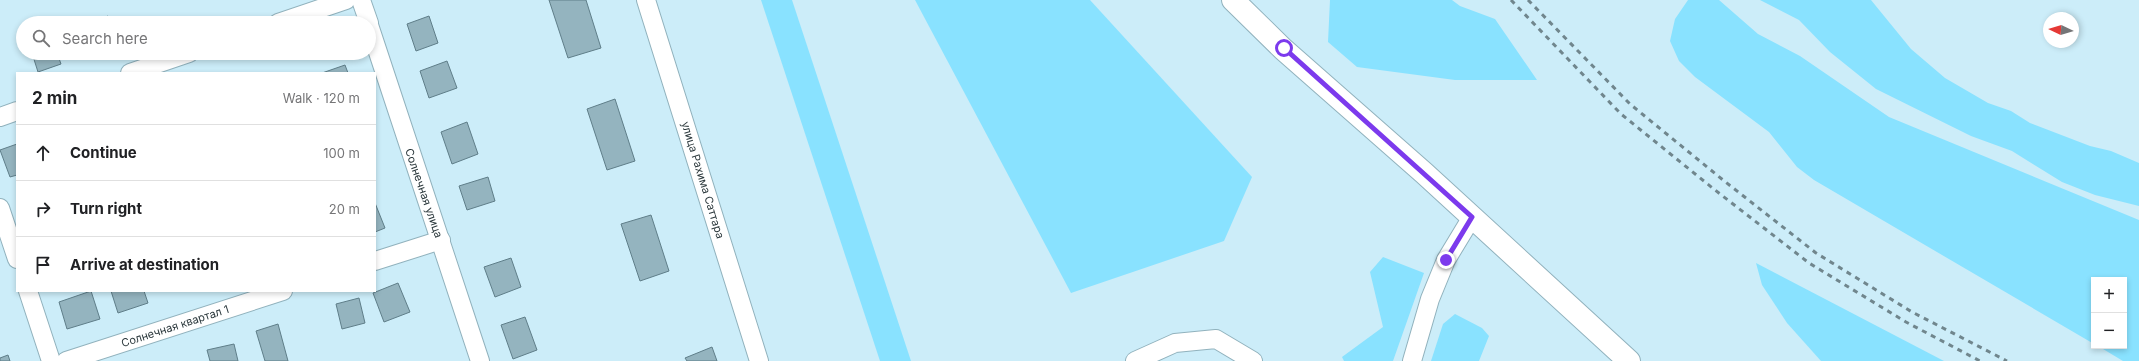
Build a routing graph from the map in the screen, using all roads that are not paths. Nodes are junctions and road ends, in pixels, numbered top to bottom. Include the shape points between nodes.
1 (346, 0) edge
2 (361, 0) edge
3 (646, 0) edge
4 (1233, 0) edge
5 (299, 16) edge
6 (366, 16) edge
7 (376, 45) edge
8 (168, 60) edge
9 (133, 72) edge
10 (16, 111) edge
11 (0, 117) edge
12 (0, 208) edge
13 (1472, 217) junction
14 (441, 240) junction
15 (16, 256) edge
16 (376, 261) edge
17 (28, 292) edge
18 (280, 292) edge
19 (51, 361) edge
20 (66, 361) edge
21 (480, 361) edge
22 (760, 361) edge
23 (1135, 361) edge
24 (1253, 361) edge
25 (1412, 361) edge
26 (1630, 361) edge

1 - 5 street
2 - 6 street, Солнечная улица
3 - 22 street, улица Рахима Саттара
4 - 13 main road
7 - 14 street, Солнечная улица
8 - 9 street
10 - 11 street
12 - 15 street
13 - 25 street via 1446,260 1430,299
13 - 26 main road
14 - 16 street
14 - 21 street, Солнечная улица
17 - 19 street
18 - 20 street, Солнечная квартал 1
23 - 24 street via 1176,343 1216,339

